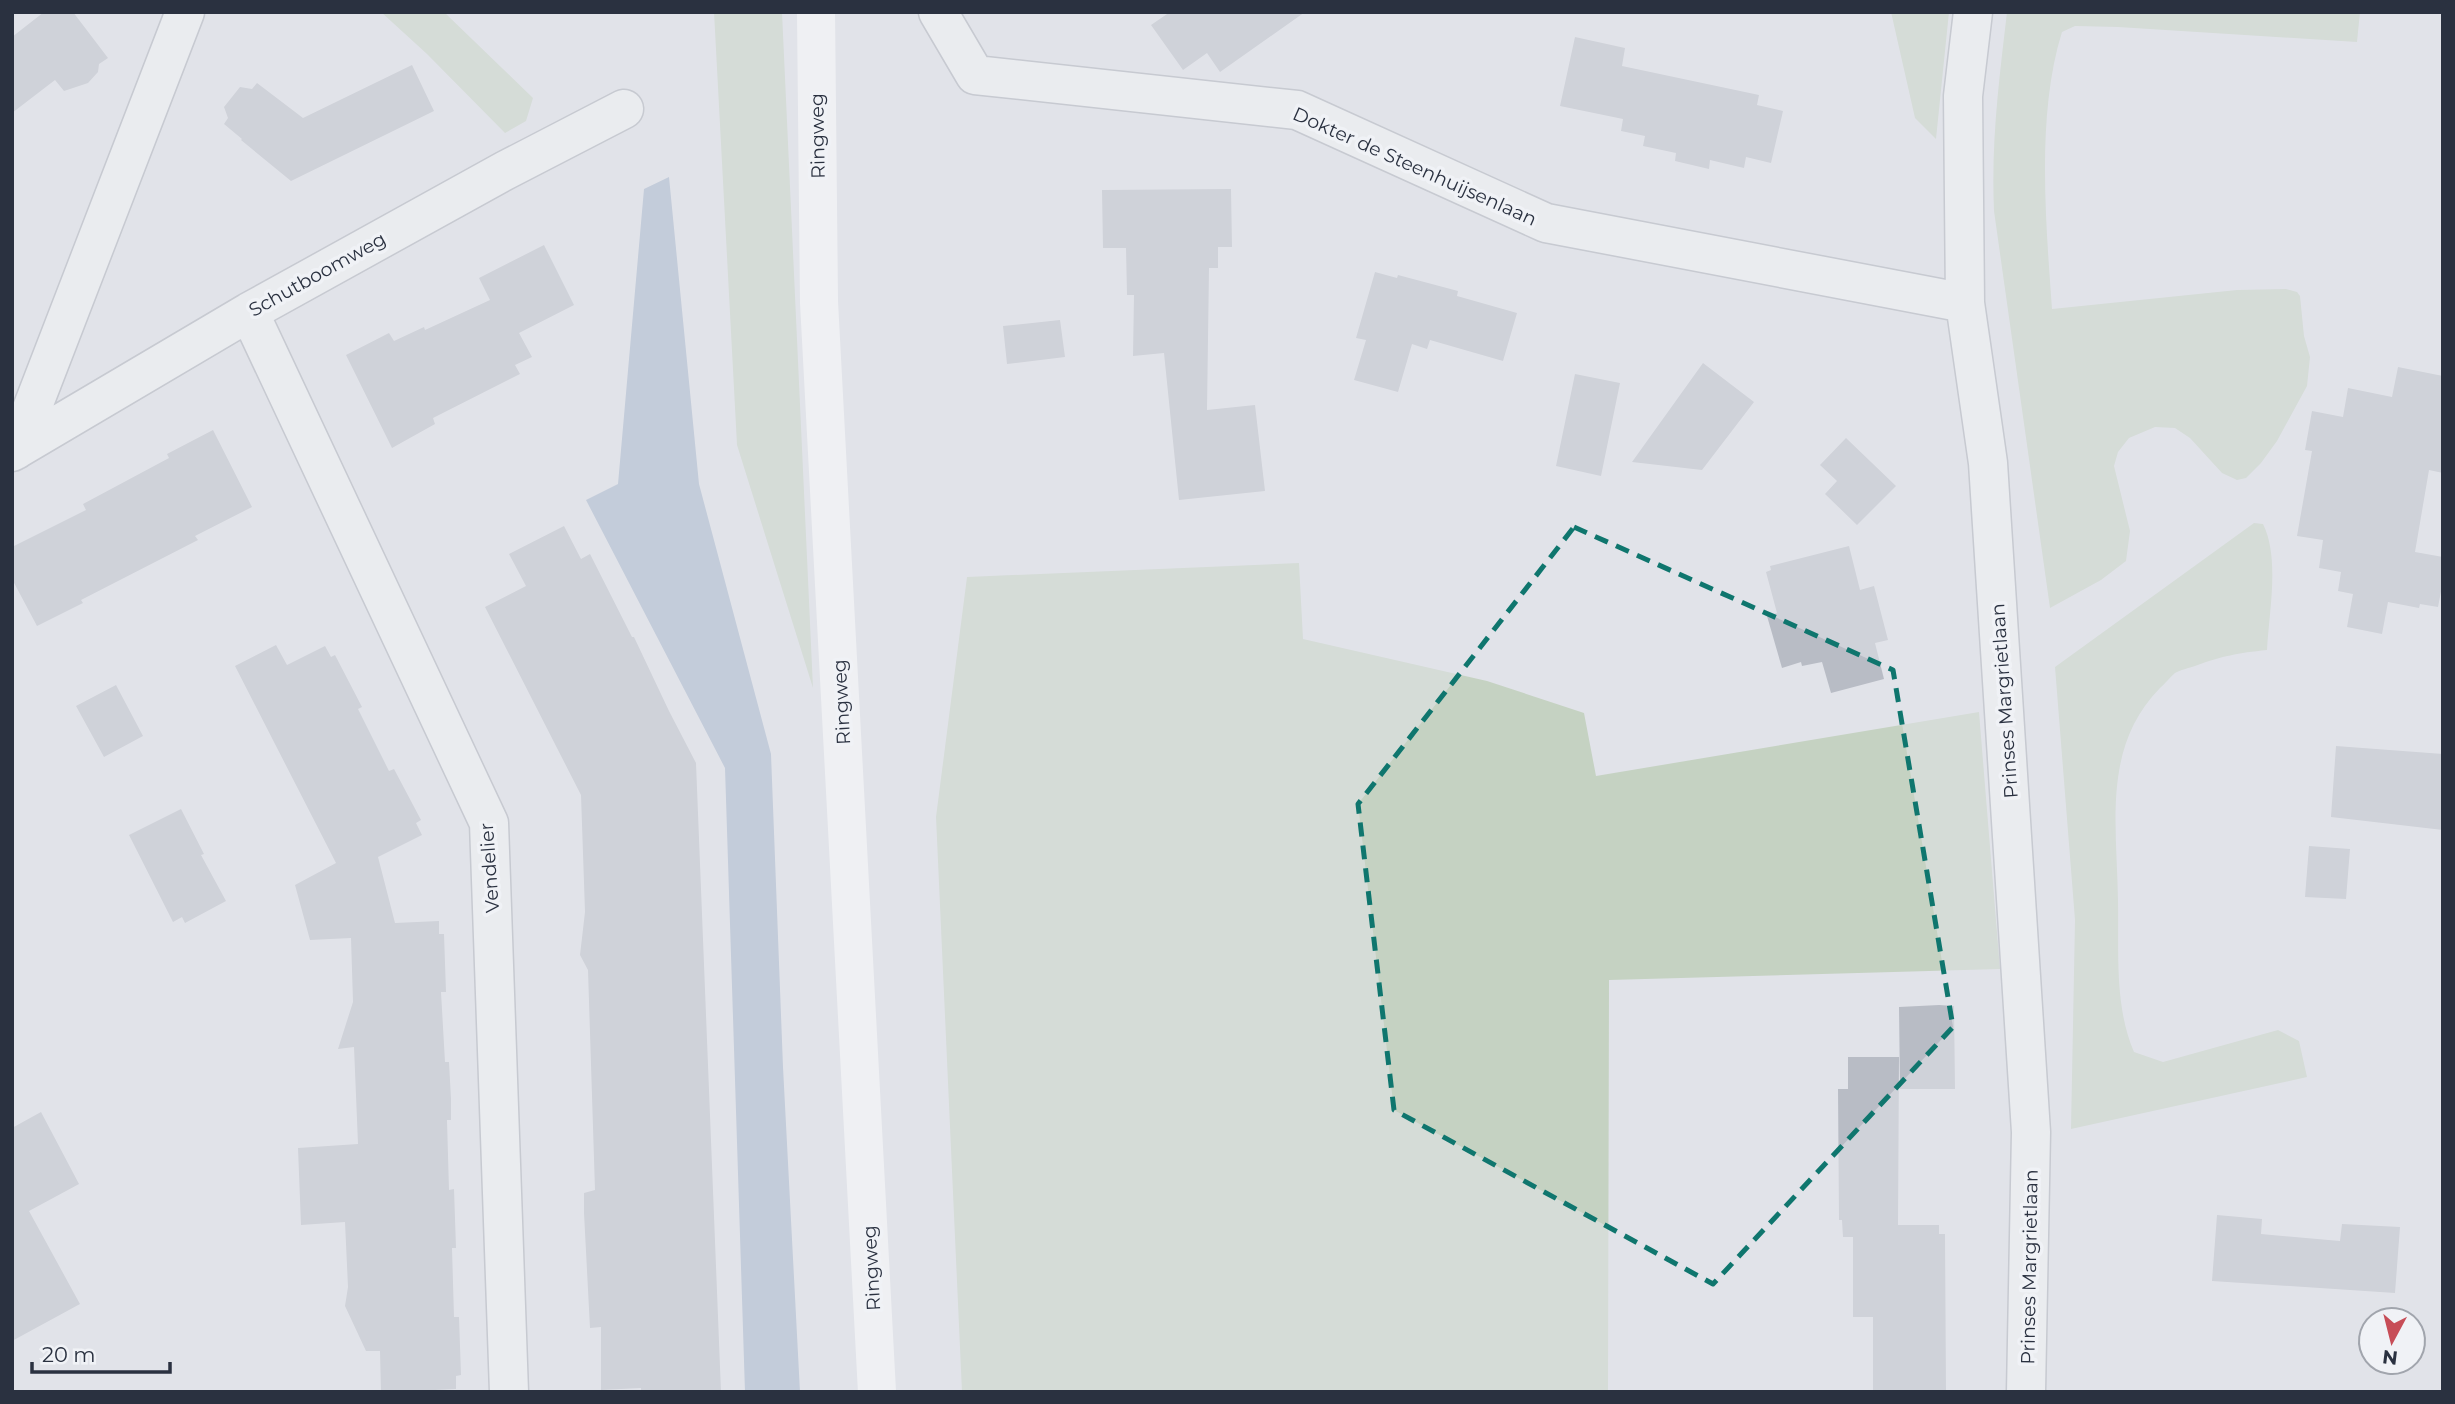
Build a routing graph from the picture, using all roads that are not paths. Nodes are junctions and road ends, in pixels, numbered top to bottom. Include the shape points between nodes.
1 (185, 12) edge
2 (816, 12) edge
3 (938, 12) edge
4 (1973, 12) edge
5 (624, 109) dead end
6 (1965, 303) junction
7 (249, 312) junction
8 (14, 451) edge
9 (509, 1392) edge
10 (877, 1392) edge
11 (2026, 1392) edge

1 - 8 street, Schutboomweg
2 - 10 main road, Ringweg via 819,302
3 - 6 street, Dokter de Steenhuijsenlaan via 975,75 1297,110 1546,223
4 - 6 street, Prinses Margrietlaan via 1963,96
5 - 7 street, Schutboomweg
6 - 11 street, Prinses Margrietlaan via 1988,463 2031,1132
7 - 8 street, Schutboomweg
7 - 9 street, Vendelier via 489,824

